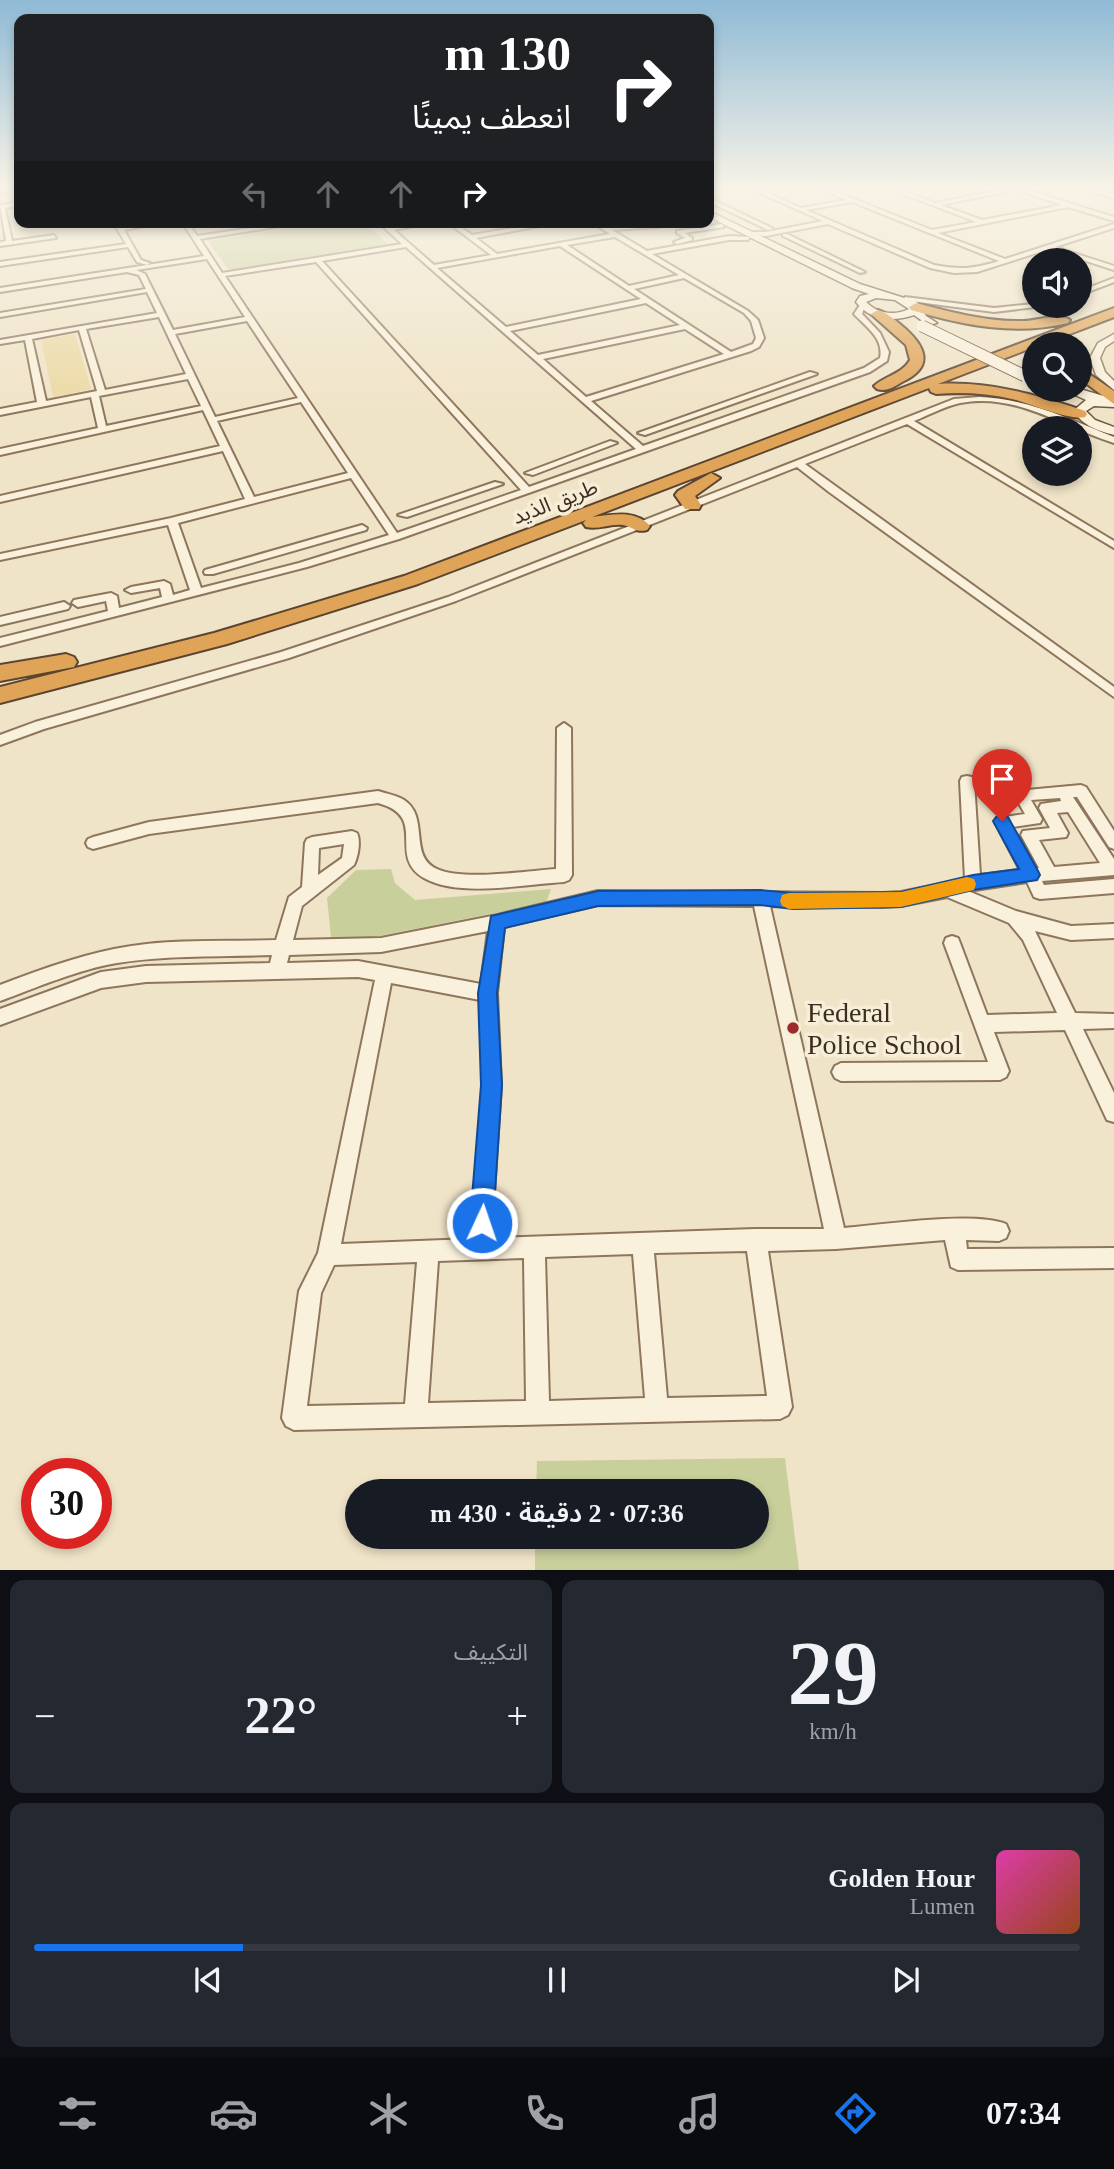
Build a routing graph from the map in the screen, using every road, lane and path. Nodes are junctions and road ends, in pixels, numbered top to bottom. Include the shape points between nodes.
1 (160, 263) edge
2 (213, 263) edge
3 (291, 263) edge
4 (321, 263) edge
5 (428, 263) edge
6 (454, 263) edge
7 (591, 263) edge
8 (667, 263) edge
9 (797, 263) edge
10 (808, 263) edge
11 (924, 263) edge
12 (997, 263) edge
13 (845, 264) joint
14 (133, 265) junction
15 (149, 265) junction
16 (432, 267) junction
17 (820, 269) junction
18 (862, 272) dead end
19 (142, 274) junction
20 (221, 275) junction
21 (685, 276) junction
22 (1114, 280) edge
23 (628, 288) junction
24 (1092, 288) edge
25 (0, 289) edge
26 (149, 290) junction
27 (884, 295) junction
28 (648, 300) junction
29 (862, 303) junction
30 (931, 303) junction
31 (913, 306) junction
32 (1022, 308) edge
33 (1113, 310) edge
34 (1092, 313) edge
35 (161, 314) junction
36 (0, 315) edge
37 (877, 315) junction
38 (249, 318) junction
39 (1069, 318) edge
40 (1075, 318) edge
41 (927, 324) junction
42 (687, 326) junction
43 (82, 328) junction
44 (504, 330) junction
45 (1075, 332) edge
46 (170, 333) junction
47 (1114, 337) edge
48 (28, 338) junction
49 (0, 342) edge
50 (731, 355) junction
51 (537, 358) junction
52 (1022, 372) edge
53 (813, 374) dead end
54 (190, 376) junction
55 (1092, 383) edge
56 (782, 384) junction
57 (1114, 387) edge
58 (98, 394) junction
59 (799, 394) junction
60 (1092, 396) edge
61 (301, 400) junction
62 (585, 400) junction
63 (1068, 402) edge
64 (1112, 402) edge
65 (42, 404) junction
66 (723, 405) junction
67 (206, 407) junction
68 (0, 412) edge
69 (1079, 412) junction
70 (740, 415) junction
71 (212, 420) junction
72 (907, 420) junction
73 (670, 423) junction
74 (103, 430) junction
75 (1114, 431) edge
76 (642, 433) dead end
77 (687, 434) junction
78 (775, 438) junction
79 (1114, 440) edge
80 (613, 443) dead end
81 (225, 448) junction
82 (642, 450) junction
83 (0, 452) edge
84 (574, 457) junction
85 (799, 463) junction
86 (589, 469) junction
87 (530, 473) dead end
88 (351, 475) junction
89 (498, 484) dead end
90 (528, 491) junction
91 (0, 499) edge
92 (454, 499) junction
93 (251, 501) junction
94 (692, 505) junction
95 (468, 513) junction
96 (403, 515) dead end
97 (172, 521) junction
98 (640, 526) junction
99 (362, 528) dead end
100 (395, 537) junction
101 (1114, 545) edge
102 (294, 548) junction
103 (0, 559) edge
104 (468, 560) junction
105 (303, 565) junction
106 (209, 572) dead end
107 (131, 590) dead end
108 (197, 593) junction
109 (169, 600) junction
110 (78, 603) dead end
111 (64, 606) dead end
112 (114, 614) junction
113 (18, 616) junction
114 (0, 621) edge
115 (17, 638) junction
116 (0, 642) edge
117 (69, 670) junction
118 (0, 673) edge
119 (0, 680) edge
120 (1114, 693) edge
121 (0, 695) edge
122 (0, 702) edge
123 (564, 728) dead end
124 (0, 740) edge
125 (967, 781) dead end
126 (1063, 793) junction
127 (1072, 806) junction
128 (1114, 843) edge
129 (93, 844) dead end
130 (1050, 874) junction
131 (1031, 875) junction
132 (973, 883) junction
133 (1114, 886) edge
134 (310, 890) dead end
135 (948, 890) junction
136 (760, 898) junction
137 (1014, 918) junction
138 (497, 922) junction
139 (1114, 931) edge
140 (952, 943) dead end
141 (282, 947) junction
142 (276, 971) junction
143 (384, 976) junction
144 (0, 993) edge
145 (488, 993) junction
146 (0, 1017) edge
147 (1070, 1021) junction
148 (1111, 1021) dead end
149 (982, 1024) junction
150 (841, 1072) dead end
151 (1114, 1113) edge
152 (954, 1229) junction
153 (999, 1231) dead end
154 (755, 1239) junction
155 (836, 1239) junction
156 (643, 1243) junction
157 (534, 1247) junction
158 (480, 1250) junction
159 (428, 1253) junction
160 (328, 1255) junction
161 (1114, 1258) edge
162 (657, 1410) junction
163 (538, 1412) junction
164 (416, 1416) junction

1 - 15 street
2 - 20 street
3 - 20 street
4 - 90 street
5 - 16 street
6 - 16 street
7 - 23 street
8 - 21 street
9 - 29 main road via 852,290
10 - 17 main road
11 - 12 street via 954,271
13 - 17 street
13 - 18 street
14 - 15 street
14 - 15 street
14 - 19 street
14 - 25 street
15 - 19 street
16 - 44 street
17 - 27 main road
19 - 26 street
20 - 38 street
21 - 23 street
21 - 50 street via 754,320 758,343
22 - 24 street
23 - 28 street
26 - 35 street
26 - 36 street
27 - 29 main road via 869,296
27 - 31 main road
28 - 42 street
28 - 44 street
29 - 37 main road
30 - 31 street
30 - 31 street
30 - 32 street via 993,310
31 - 37 main road via 904,315
31 - 39 highway via 1004,326
31 - 41 main road
33 - 34 highway, طريق الذيد
33 - 45 highway
33 - 78 highway, طريق الذيد
35 - 43 street
35 - 46 street
37 - 41 main road
37 - 59 street via 884,359 867,370
37 - 78 highway via 917,351 914,370 818,410
38 - 46 street
38 - 61 street
40 - 78 highway, طريق الذيد
41 - 52 main road, bridge
42 - 50 street
42 - 51 street
43 - 48 street
43 - 58 street
44 - 51 street
46 - 54 street
47 - 57 street via 1101,345 1095,358 1100,373
48 - 49 street
48 - 65 street
50 - 62 street
51 - 62 street
53 - 56 street
54 - 58 street
54 - 67 street
55 - 64 highway
56 - 59 street
56 - 66 street
58 - 65 street
58 - 74 street
59 - 70 street
60 - 64 main road
61 - 71 street
61 - 88 street
62 - 82 street
63 - 69 main road
64 - 69 main road via 1089,403
65 - 68 street
66 - 70 street
66 - 73 street
67 - 71 street
67 - 74 street
69 - 75 main road via 1090,423
69 - 78 highway via 1010,393 938,388 836,423
70 - 77 street
71 - 81 street
72 - 79 street via 957,401 1000,400 1050,411
72 - 85 street
72 - 101 street
73 - 76 street
73 - 77 street
74 - 83 street
77 - 82 street
78 - 94 highway via 742,463 688,491 684,498
78 - 104 highway, طريق الذيد
78 - 117 highway, طريق الذيد via 400,568
80 - 84 street
81 - 91 street
81 - 93 street
82 - 86 street
84 - 86 street
84 - 87 street
85 - 94 street
85 - 120 street
86 - 90 street
88 - 93 street
88 - 100 street
89 - 92 street
90 - 95 street
92 - 95 street
92 - 96 street
93 - 97 street
94 - 98 street
95 - 100 street
97 - 103 street
97 - 108 street
98 - 104 highway via 614,519 528,549
98 - 124 street via 377,625
99 - 102 street
100 - 105 street
102 - 105 street
102 - 106 street
104 - 117 highway, طريق الذيد via 287,619
105 - 108 street
107 - 109 street via 164,584
108 - 109 street
109 - 112 street
110 - 112 street via 111,596
111 - 113 street
112 - 115 street
113 - 114 street
113 - 115 street
115 - 116 street
117 - 118 highway
117 - 119 highway, طريق الذيد
117 - 121 highway, طريق الذيد
117 - 122 highway
123 - 129 street via 564,875 452,881 427,872 416,860 410,813 403,804 378,797 149,828
125 - 132 street
126 - 127 street
126 - 128 street via 1081,791
126 - 131 street via 1021,795 1035,819 1002,821
127 - 130 street via 1046,808 1061,833 1028,835
127 - 130 street via 1112,869
130 - 131 street
131 - 132 street
131 - 133 street via 1040,892
132 - 135 street
134 - 141 street via 295,902
135 - 136 street via 901,899
135 - 137 street
136 - 138 street via 598,898
136 - 155 street
137 - 139 street via 1071,933
137 - 147 street via 1030,934
138 - 141 street via 381,945
138 - 145 street
140 - 149 street
141 - 142 street
141 - 144 street via 114,956
142 - 143 street via 358,969
142 - 146 street via 146,974 102,980
143 - 145 street
143 - 160 street
145 - 158 street via 492,1085
147 - 148 street
147 - 149 street
147 - 151 street
149 - 150 street via 1000,1070
152 - 153 street
152 - 155 street
152 - 161 street via 958,1260
154 - 155 street
154 - 156 street
154 - 162 street via 780,1407
156 - 157 street
156 - 162 street
157 - 158 street
157 - 163 street
158 - 159 street
159 - 160 street
159 - 164 street
160 - 164 street via 310,1291 294,1418
162 - 163 street
163 - 164 street

